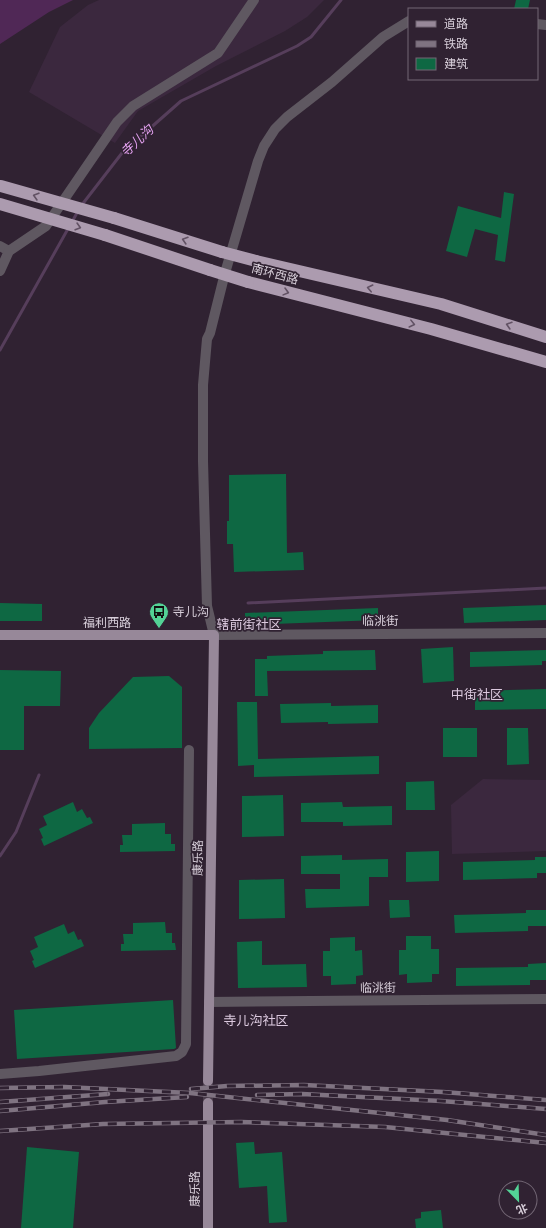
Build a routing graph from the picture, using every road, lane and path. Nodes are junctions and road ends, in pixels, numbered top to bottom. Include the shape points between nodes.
1 (254, 0) edge
2 (408, 22) edge
3 (0, 186) edge
4 (0, 204) edge
5 (5, 248) edge
6 (0, 271) edge
7 (546, 337) edge
8 (546, 362) edge
9 (546, 633) edge
10 (0, 635) edge
11 (214, 635) junction
12 (189, 750) dead end
13 (546, 999) edge
14 (209, 1002) junction
15 (0, 1074) edge
16 (208, 1081) tunnel mouth
17 (208, 1103) tunnel mouth
18 (208, 1228) edge

1 - 5 street via 218,53 133,106 117,122 46,226
2 - 11 street via 383,37 287,117 275,129 258,161 223,279 207,339 205,358 203,462 207,606
7 -> 3 highway, 南环西路, bridge via 441,304 222,252
4 -> 8 highway, 南环西路, bridge via 248,282 431,329
5 - 6 street
9 - 11 street, 临洮街
10 - 11 main road, 福利西路
11 - 14 main road, 康乐路
12 - 15 street via 184,1049 176,1056
13 - 14 street, 临洮街
14 - 16 main road, 康乐路
17 - 18 main road, 康乐路

